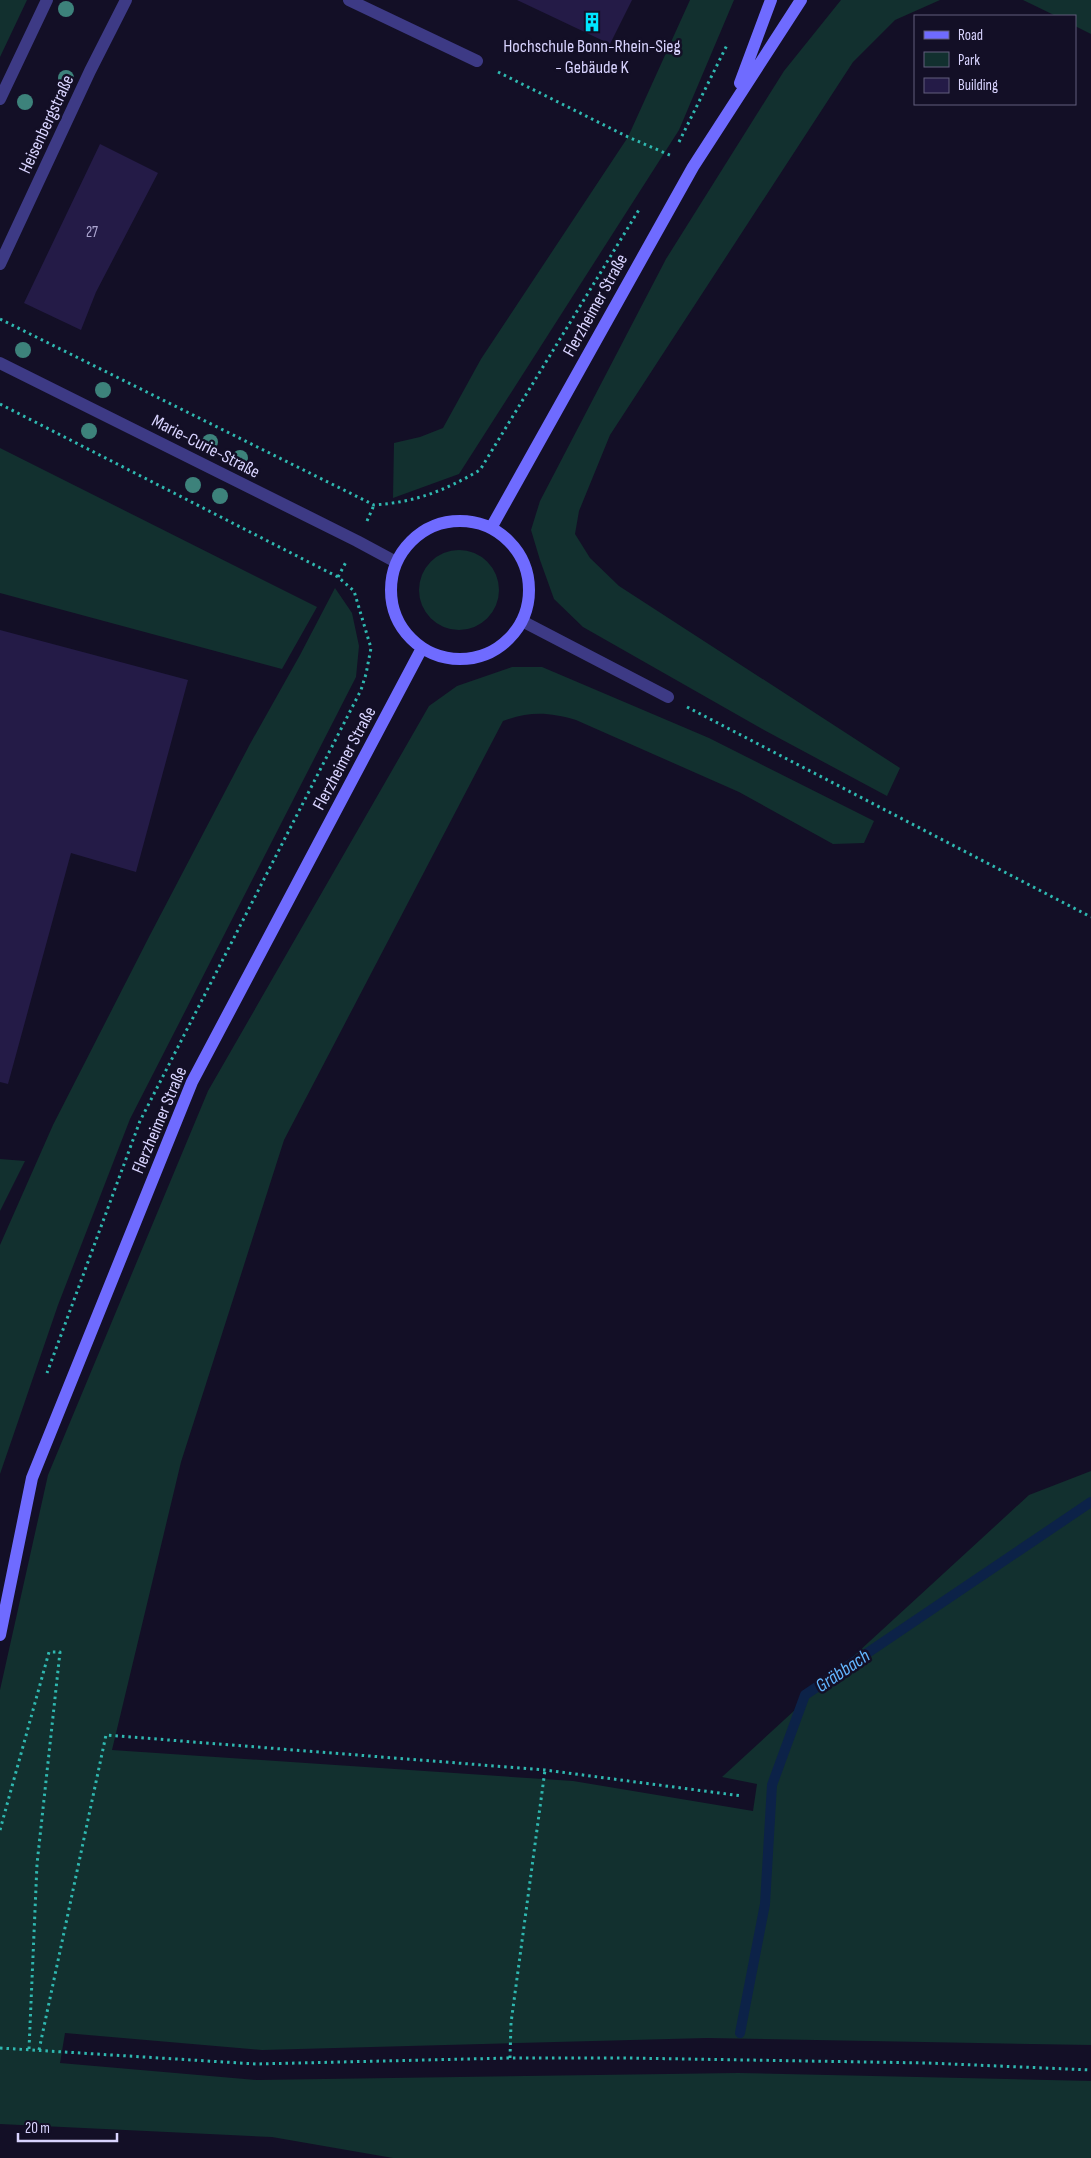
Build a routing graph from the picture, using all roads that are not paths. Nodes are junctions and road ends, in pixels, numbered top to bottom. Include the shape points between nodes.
1 (47, 0) edge
2 (126, 0) edge
3 (349, 0) edge
4 (771, 0) edge
5 (802, 0) edge
6 (477, 61) road end
7 (0, 99) edge
8 (733, 102) junction
9 (0, 264) edge
10 (0, 363) edge
11 (491, 528) junction
12 (396, 562) junction
13 (522, 621) junction
14 (422, 648) junction
15 (668, 697) road end
16 (0, 1635) edge

1 - 7 street
2 - 9 street, Heisenbergstraße
3 - 6 street
4 - 8 main road, Flerzheimer Straße
5 - 8 main road, Flerzheimer Straße
8 - 11 main road, Flerzheimer Straße via 693,167
10 - 12 street, Marie-Curie-Straße
11 - 12 main road via 462,521 425,529 408,544
11 - 13 main road via 508,540 524,565 528,600
12 - 14 main road via 390,586 393,610 404,632
13 - 14 main road via 508,639 489,653 466,659 443,657
13 - 15 street
14 - 16 main road, Flerzheimer Straße via 192,1082 32,1478

